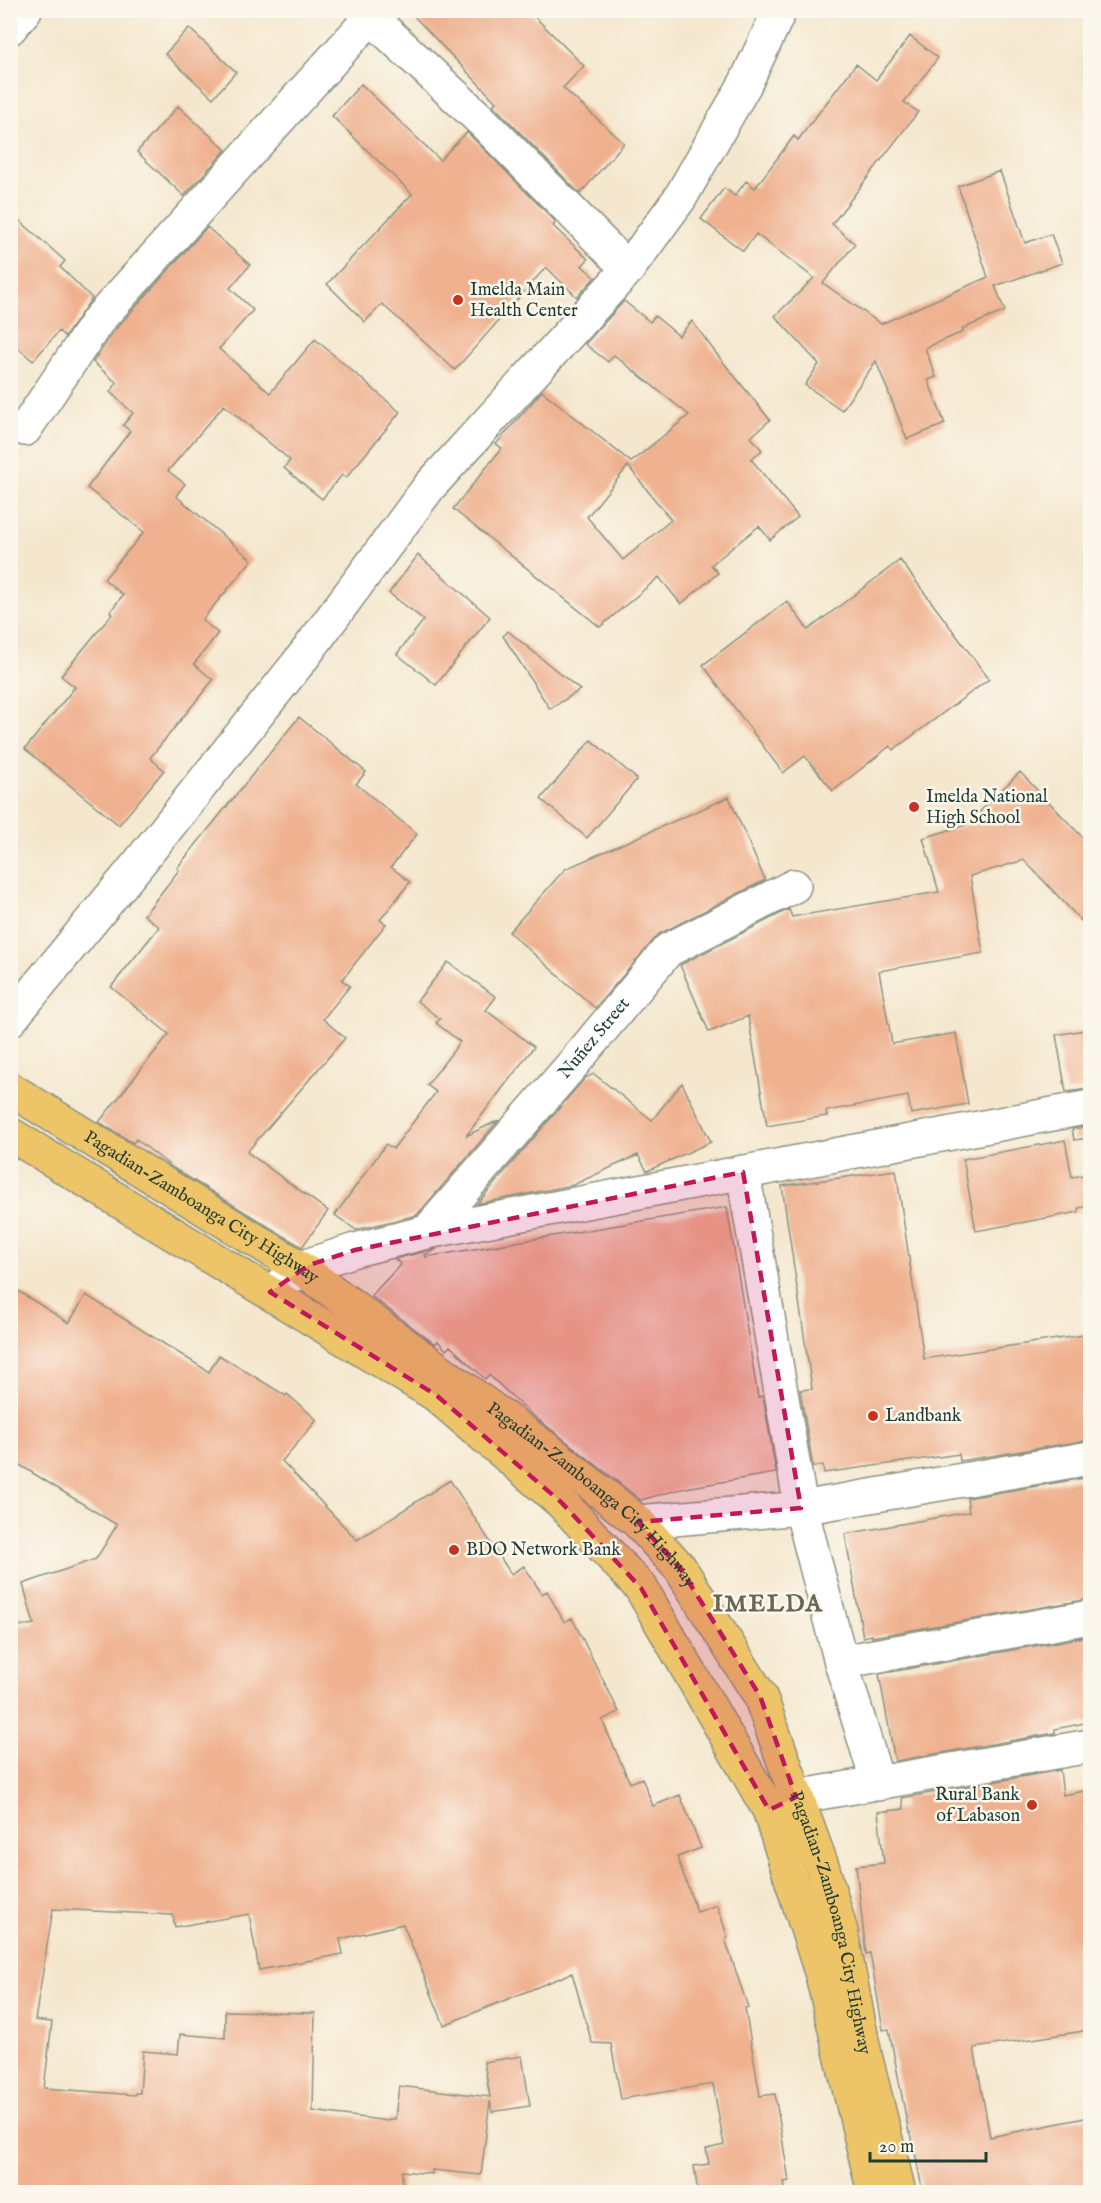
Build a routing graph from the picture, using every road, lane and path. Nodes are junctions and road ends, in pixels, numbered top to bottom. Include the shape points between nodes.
1 (25, 10) edge
2 (780, 10) edge
3 (367, 14) edge
4 (10, 28) edge
5 (628, 269) junction
6 (25, 429) dead end
7 (794, 885) dead end
8 (10, 1020) edge
9 (10, 1089) edge
10 (1090, 1107) edge
11 (10, 1134) edge
12 (743, 1172) junction
13 (427, 1232) junction
14 (302, 1269) junction
15 (270, 1292) junction
16 (1090, 1458) edge
17 (801, 1508) junction
18 (638, 1522) junction
19 (1090, 1617) edge
20 (841, 1662) junction
21 (1090, 1746) edge
22 (878, 1784) junction
23 (782, 1804) junction
24 (874, 2193) edge
25 (899, 2193) edge

1 - 4 street
2 - 5 street via 745,84 680,198
3 - 5 street via 483,122
3 - 6 street via 99,319
5 - 8 street via 429,487 303,657
7 - 13 street, Nuñez Street via 668,950
9 - 14 highway, Pagadian-Zamboanga City Highway
10 - 12 street
11 - 15 highway, Pagadian-Zamboanga City Highway
12 - 13 street
12 - 17 street
13 - 14 street via 355,1250
14 - 15 street
14 - 18 highway, Pagadian-Zamboanga City Highway via 552,1453
15 - 23 highway, Pagadian-Zamboanga City Highway via 436,1395 561,1502 641,1588
16 - 17 street
17 - 18 street
17 - 20 street
18 - 23 highway, Pagadian-Zamboanga City Highway via 680,1568 760,1696
19 - 20 street
20 - 22 street
21 - 22 street
22 - 23 street
23 - 24 highway, Pagadian-Zamboanga City Highway
23 - 25 highway, Pagadian-Zamboanga City Highway via 823,1869 841,1932 865,2055

